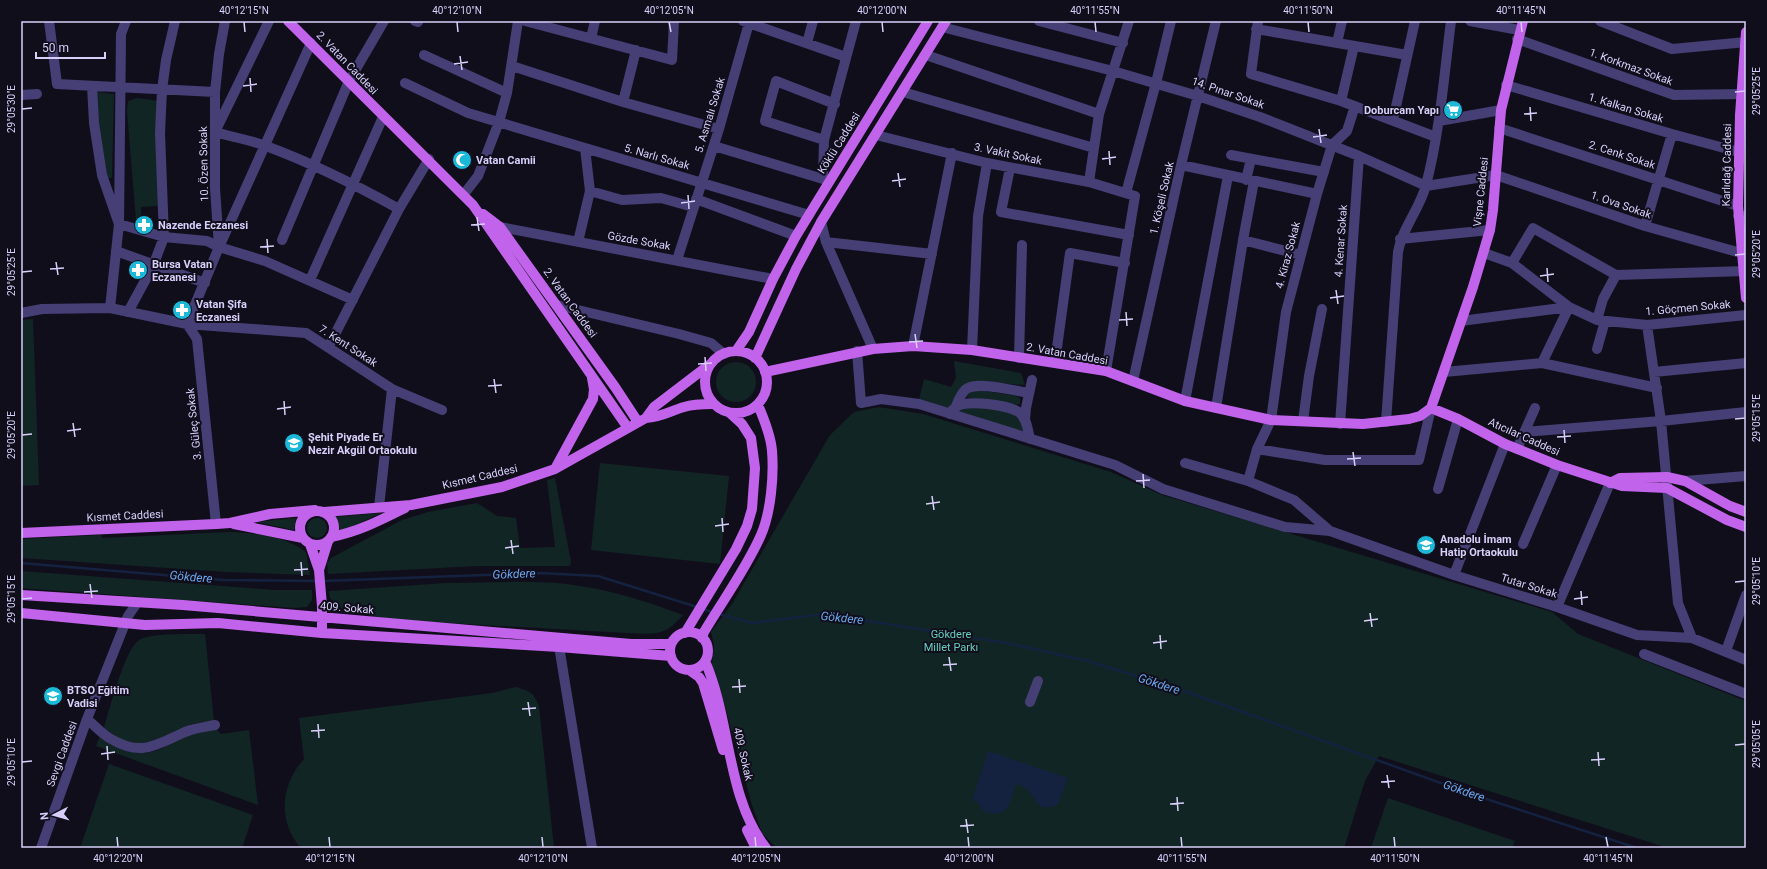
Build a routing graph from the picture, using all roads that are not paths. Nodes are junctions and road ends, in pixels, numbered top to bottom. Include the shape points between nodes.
1 (49, 21) edge
2 (126, 21) edge
3 (175, 21) edge
4 (225, 21) edge
5 (269, 21) edge
6 (288, 21) edge
7 (384, 21) edge
8 (518, 21) edge
9 (525, 21) edge
10 (595, 21) edge
11 (674, 21) edge
12 (813, 21) edge
13 (856, 21) edge
14 (928, 21) edge
15 (1039, 21) edge
16 (1129, 21) edge
17 (1171, 21) edge
18 (1216, 21) edge
19 (1342, 21) edge
20 (1414, 21) edge
21 (1452, 21) edge
22 (1470, 21) edge
23 (1600, 21) edge
24 (746, 22) edge
25 (944, 24) edge
26 (1257, 25) edge
27 (562, 26) edge
28 (771, 26) edge
29 (1520, 30) edge
30 (591, 38) junction
31 (1746, 39) edge
32 (1337, 42) junction
33 (311, 43) junction
34 (807, 43) junction
35 (1123, 43) junction
36 (1354, 46) junction
37 (636, 50) junction
38 (424, 55) dead end
39 (926, 55) junction
40 (1407, 55) junction
41 (846, 57) junction
42 (512, 66) junction
43 (1113, 71) junction
44 (349, 81) junction
45 (405, 83) dead end
46 (1156, 83) junction
47 (1506, 85) junction
48 (92, 86) junction
49 (120, 87) junction
50 (162, 90) junction
51 (215, 92) junction
52 (903, 92) junction
53 (507, 93) junction
54 (37, 94) dead end
55 (21, 95) edge
56 (1198, 96) junction
57 (1743, 99) edge
58 (1342, 101) junction
59 (623, 102) junction
60 (835, 104) junction
61 (1355, 106) junction
62 (1501, 110) junction
63 (1099, 114) junction
64 (383, 116) junction
65 (1393, 120) junction
66 (1439, 121) junction
67 (499, 122) junction
68 (1499, 128) junction
69 (719, 129) junction
70 (215, 132) junction
71 (1672, 134) junction
72 (876, 135) junction
73 (1436, 137) junction
74 (824, 140) junction
75 (264, 145) junction
76 (1332, 145) junction
77 (714, 146) junction
78 (585, 148) junction
79 (1094, 148) junction
80 (1739, 152) junction
81 (952, 153) junction
82 (1231, 155) dead end
83 (1359, 156) junction
84 (429, 159) junction
85 (1251, 159) junction
86 (987, 163) junction
87 (1181, 164) junction
88 (312, 165) junction
89 (1742, 165) edge
90 (1010, 168) junction
91 (1324, 172) junction
92 (1496, 175) junction
93 (1228, 176) junction
94 (826, 180) junction
95 (1250, 180) junction
96 (1658, 180) junction
97 (701, 182) junction
98 (1089, 182) junction
99 (353, 185) junction
100 (1426, 186) junction
101 (590, 191) junction
102 (464, 194) junction
103 (1317, 194) junction
104 (1130, 195) junction
105 (695, 203) junction
106 (473, 205) junction
107 (399, 209) junction
108 (1741, 213) edge
109 (809, 215) junction
110 (822, 222) junction
111 (119, 224) junction
112 (1645, 226) junction
113 (500, 227) junction
114 (1490, 230) junction
115 (1129, 235) junction
116 (796, 236) junction
117 (164, 237) junction
118 (1400, 239) junction
119 (282, 240) dead end
120 (1243, 240) junction
121 (578, 242) junction
122 (826, 242) junction
123 (1022, 245) dead end
124 (219, 247) junction
125 (116, 251) junction
126 (1484, 253) junction
127 (1741, 253) junction
128 (932, 254) junction
129 (1301, 255) junction
130 (677, 260) junction
131 (1125, 263) junction
132 (1512, 263) junction
133 (153, 266) junction
134 (1745, 271) edge
135 (1616, 275) junction
136 (773, 279) junction
137 (310, 280) junction
138 (205, 283) junction
139 (1746, 298) edge
140 (353, 300) junction
141 (558, 305) junction
142 (110, 308) junction
143 (1322, 308) dead end
144 (1569, 308) junction
145 (128, 312) junction
146 (21, 313) edge
147 (1746, 315) edge
148 (1601, 320) junction
149 (1462, 322) junction
150 (187, 324) junction
151 (1648, 325) junction
152 (329, 346) junction
153 (914, 346) junction
154 (873, 349) junction
155 (1597, 349) dead end
156 (972, 350) junction
157 (736, 351) junction
158 (857, 351) junction
159 (724, 354) junction
160 (756, 358) junction
161 (1019, 358) junction
162 (1055, 362) junction
163 (1542, 363) junction
164 (1746, 363) edge
165 (709, 365) junction
166 (1106, 371) junction
167 (765, 372) junction
168 (1444, 372) junction
169 (1654, 372) junction
170 (592, 376) junction
171 (1032, 380) dead end
172 (1133, 381) junction
173 (1657, 388) junction
174 (392, 389) junction
175 (1029, 394) junction
176 (1185, 401) junction
177 (712, 404) junction
178 (758, 405) junction
179 (1216, 408) junction
180 (1431, 408) junction
181 (1535, 408) dead end
182 (442, 410) dead end
183 (953, 410) junction
184 (1746, 412) edge
185 (730, 413) junction
186 (1025, 419) junction
187 (1458, 419) junction
188 (642, 420) junction
189 (1271, 420) junction
190 (1304, 421) junction
191 (1661, 421) junction
192 (1386, 422) junction
193 (1340, 424) junction
194 (628, 428) junction
195 (1524, 432) junction
196 (1030, 439) junction
197 (1505, 444) junction
198 (1257, 449) junction
199 (1517, 449) junction
200 (1185, 462) dead end
201 (1557, 465) junction
202 (555, 469) junction
203 (1746, 476) edge
204 (1666, 477) junction
205 (1248, 481) junction
206 (1684, 481) junction
207 (1610, 483) junction
208 (1667, 488) junction
209 (1438, 489) dead end
210 (411, 505) junction
211 (380, 507) junction
212 (319, 511) junction
213 (1746, 512) edge
214 (230, 523) junction
215 (216, 524) junction
216 (1746, 527) edge
217 (1330, 531) junction
218 (23, 532) edge
219 (330, 539) junction
220 (306, 541) junction
221 (1523, 544) dead end
222 (319, 570) junction
223 (1454, 576) junction
224 (21, 595) edge
225 (1746, 595) edge
226 (137, 603) junction
227 (322, 606) junction
228 (1557, 607) junction
229 (21, 613) edge
230 (323, 617) junction
231 (347, 619) junction
232 (125, 624) junction
233 (687, 630) junction
234 (322, 633) junction
235 (703, 635) junction
236 (558, 636) junction
237 (1692, 638) junction
238 (671, 644) junction
239 (559, 647) junction
240 (1726, 651) junction
241 (1644, 654) dead end
242 (670, 656) junction
243 (1746, 660) edge
244 (705, 661) junction
245 (689, 670) junction
246 (1038, 681) dead end
247 (1746, 694) edge
248 (1030, 702) dead end
249 (87, 719) junction
250 (215, 726) dead end
251 (41, 848) edge
252 (592, 848) edge
253 (756, 848) edge
254 (766, 848) edge

1 - 48 street via 57,84
2 - 49 street via 121,34
3 - 50 street
4 - 51 street, 10. Özen Sokak
5 - 70 street
6 - 33 main road, 2. Vatan Caddesi
7 - 44 street
8 - 42 street
9 - 27 street
10 - 30 street
11 - 37 street via 672,60
12 - 34 street
13 - 41 street
14 - 94 main road, Köklü Caddesi
15 - 35 street
16 - 35 street
17 - 46 street
18 - 56 street, 1. Köşeli Sokak
19 - 32 street
20 - 40 street
21 - 66 street
22 - 29 street, 1. Korkmaz Sokak
23 - 31 street via 1672,49
24 - 28 street
24 - 69 street, 5. Asmalı Sokak
25 - 39 main road
25 - 43 street, 14. Pınar Sokak
26 - 32 street
26 - 58 street via 1251,74
27 - 30 street
28 - 34 street
29 - 47 main road, Vişne Caddesi
29 - 57 street, 1. Korkmaz Sokak via 1674,95
30 - 37 street
31 - 57 main road, Karlıdağ Caddesi
32 - 36 street
33 - 44 main road, 2. Vatan Caddesi
33 - 75 street
34 - 41 street
35 - 43 street
36 - 40 street
36 - 58 street
37 - 59 street
38 - 53 street
39 - 52 main road
39 - 63 street
40 - 65 street
41 - 60 street
42 - 53 street
42 - 59 street
43 - 46 street, 14. Pınar Sokak
43 - 63 street
44 - 64 main road, 2. Vatan Caddesi
44 - 88 street
45 - 67 street, 5. Narlı Sokak via 468,112
46 - 56 street, 14. Pınar Sokak
46 - 104 street
47 - 62 main road, Vişne Caddesi
47 - 71 street, 1. Kalkan Sokak
48 - 49 street
48 - 111 street via 94,123 102,175
49 - 50 street
49 - 111 street
50 - 51 street
50 - 117 street via 160,133
51 - 70 street, 10. Özen Sokak
52 - 72 main road
52 - 79 street
53 - 67 street
54 - 55 street
56 - 76 street, 14. Pınar Sokak
56 - 87 street, 1. Köşeli Sokak
57 - 80 main road, Karlıdağ Caddesi
58 - 61 street
59 - 69 street
60 - 74 street
60 - 74 street via 776,81 765,121
61 - 65 street
61 - 76 street via 1347,131
62 - 66 street
62 - 68 main road, Vişne Caddesi
63 - 79 street
64 - 84 main road, 2. Vatan Caddesi
64 - 99 street
65 - 73 street
66 - 73 street
67 - 78 street, 5. Narlı Sokak
67 - 102 street via 478,176
68 - 92 main road, Vişne Caddesi
68 - 96 street, 2. Cenk Sokak
69 - 77 street, 5. Asmalı Sokak
70 - 75 street
70 - 124 street, 10. Özen Sokak
71 - 80 street, 1. Kalkan Sokak
71 - 96 street
72 - 81 street, 3. Vakit Sokak
72 - 110 main road
73 - 100 street
74 - 94 street
75 - 88 street
75 - 124 street
76 - 83 street, 14. Pınar Sokak
76 - 91 street, 4. Kiraz Sokak
77 - 94 street
77 - 97 street, 5. Asmalı Sokak
78 - 97 street, 5. Narlı Sokak
78 - 101 street
79 - 98 street
80 - 89 main road, Karlıdağ Caddesi
81 - 86 street, 3. Vakit Sokak
81 - 128 street
82 - 85 street
83 - 100 street, 14. Pınar Sokak
83 - 193 street, 4. Kenar Sokak
84 - 102 main road, 2. Vatan Caddesi
84 - 107 street
85 - 91 street
85 - 95 street
86 - 90 street, 3. Vakit Sokak
86 - 156 street via 978,216
87 - 93 street
87 - 172 street, 1. Köşeli Sokak
88 - 99 street
88 - 119 street
89 - 108 main road, Karlıdağ Caddesi
90 - 98 street, 3. Vakit Sokak
90 - 115 street via 1001,212
91 - 103 street, 4. Kiraz Sokak
92 - 100 street
92 - 112 street, 1. Ova Sokak
92 - 114 main road, Vişne Caddesi
93 - 95 street
93 - 176 street
94 - 109 main road, Köklü Caddesi
95 - 103 street
95 - 120 street
96 - 108 street, 2. Cenk Sokak
96 - 112 street
97 - 105 street, 5. Asmalı Sokak
97 - 109 street, 5. Narlı Sokak
98 - 104 street, 3. Vakit Sokak
99 - 107 street
99 - 137 street
100 - 118 street
101 - 105 street via 622,200 661,198
101 - 121 street
102 - 106 main road, 2. Vatan Caddesi
103 - 129 street, 4. Kiraz Sokak
104 - 115 street
105 - 116 street
105 - 130 street, 5. Asmalı Sokak
106 - 113 main road, 2. Vatan Caddesi
106 - 170 main road, 2. Vatan Caddesi
107 - 140 street
108 - 127 main road, Karlıdağ Caddesi
109 - 116 main road, Köklü Caddesi
110 - 122 street
110 - 160 main road via 796,269
111 - 117 street
111 - 125 street
112 - 127 street, 1. Ova Sokak
113 - 121 street, Gözde Sokak
113 - 141 main road, 2. Vatan Caddesi
114 - 118 street
114 - 126 main road, Vişne Caddesi
115 - 131 street
116 - 136 main road, Köklü Caddesi
117 - 124 street via 207,240
117 - 133 street
118 - 192 street
120 - 129 street
120 - 179 street
121 - 130 street, Gözde Sokak
122 - 128 street
122 - 154 street
123 - 161 street
124 - 137 street via 265,260
124 - 138 street, 10. Özen Sokak
125 - 133 street
125 - 142 street
126 - 132 street, 1. Göçmen Sokak
126 - 149 main road, Vişne Caddesi
127 - 134 main road, Karlıdağ Caddesi
128 - 153 street
129 - 189 street, 4. Kiraz Sokak via 1286,312
130 - 136 street, Gözde Sokak
131 - 162 street via 1070,253
131 - 166 street
132 - 135 street via 1534,228
132 - 144 street, 1. Göçmen Sokak
133 - 138 street
133 - 145 street
134 - 135 street
134 - 139 main road, Karlıdağ Caddesi
135 - 148 street via 1603,299
136 - 157 main road, Köklü Caddesi via 749,332
137 - 140 street
138 - 150 street, 10. Özen Sokak
140 - 152 street
141 - 159 street via 679,334 711,344
141 - 188 main road, 2. Vatan Caddesi via 615,387
142 - 145 street, 7. Kent Sokak
142 - 146 street, 7. Kent Sokak via 42,309
143 - 190 street via 1309,376
144 - 148 street, 1. Göçmen Sokak
144 - 149 street
144 - 163 street
145 - 150 street, 7. Kent Sokak
147 - 151 street, 1. Göçmen Sokak
148 - 151 street, 1. Göçmen Sokak
148 - 155 street
149 - 168 main road, Vişne Caddesi
150 - 152 street, 7. Kent Sokak via 306,333
150 - 215 street, 3. Güleç Sokak via 198,339
151 - 169 street
152 - 174 street, 7. Kent Sokak
153 - 154 main road, 2. Vatan Caddesi
153 - 156 main road, 2. Vatan Caddesi
154 - 158 main road, 2. Vatan Caddesi
156 - 161 main road, 2. Vatan Caddesi
157 - 159 main road
157 - 160 main road
158 - 167 main road, 2. Vatan Caddesi
158 - 183 street via 861,403 881,399
159 - 165 main road
160 - 167 main road
161 - 162 main road, 2. Vatan Caddesi
162 - 166 main road, 2. Vatan Caddesi
163 - 168 street
163 - 173 street
164 - 169 street
165 - 177 main road via 705,385
165 - 188 main road via 654,407
166 - 172 main road, 2. Vatan Caddesi
167 - 178 main road via 767,386
168 - 180 main road, Vişne Caddesi
169 - 173 street
170 - 194 main road, 2. Vatan Caddesi
170 - 202 main road via 593,399
171 - 175 street
172 - 176 main road, 2. Vatan Caddesi
173 - 191 street
174 - 182 street, 7. Kent Sokak
174 - 211 street
175 - 183 street via 972,386 965,390
175 - 186 street
176 - 179 main road, 2. Vatan Caddesi
177 - 185 main road
177 - 188 main road via 684,407 659,417
178 - 185 main road via 740,414
178 - 235 main road via 772,450 769,505 761,534
179 - 189 main road, 2. Vatan Caddesi
180 - 187 main road, Atıcılar Caddesi
180 - 192 main road, 2. Vatan Caddesi via 1420,416
180 - 198 street via 1419,460 1325,460
181 - 195 street
183 - 186 street via 969,403 1011,409 1020,412
183 - 196 street
184 - 191 street
185 - 233 main road via 742,424 751,438 755,453 752,508 736,549
186 - 196 street
187 - 197 main road, Atıcılar Caddesi
187 - 209 street
188 - 194 main road, Kısmet Caddesi
189 - 190 main road, 2. Vatan Caddesi
189 - 198 street, 4. Kiraz Sokak
190 - 193 main road, 2. Vatan Caddesi
191 - 195 street
191 - 204 street
192 - 193 main road, 2. Vatan Caddesi
194 - 202 main road, Kısmet Caddesi
195 - 199 street
196 - 217 street via 1115,465 1163,489 1285,527
197 - 199 main road, Atıcılar Caddesi
197 - 223 street
198 - 205 street, 4. Kiraz Sokak
199 - 201 main road, Atıcılar Caddesi
200 - 205 street
201 - 207 main road, Atıcılar Caddesi
201 - 221 street
202 - 210 main road, Kısmet Caddesi via 502,487
203 - 206 street
204 - 206 main road
204 - 207 main road via 1620,478
204 - 208 street
205 - 217 street via 1294,500
206 - 213 main road
207 - 208 main road, Atıcılar Caddesi
207 - 228 street
208 - 216 main road, Atıcılar Caddesi via 1727,520
208 - 237 street via 1678,603
210 - 211 main road
210 - 219 main road via 373,524
211 - 212 main road
212 - 214 main road via 270,514
212 - 219 main road via 332,520 334,526
212 - 220 main road via 305,515 300,523 299,528
214 - 215 main road, Kısmet Caddesi
214 - 220 main road
215 - 218 main road, Kısmet Caddesi
217 - 223 street, Tutar Sokak
219 - 220 main road via 319,545
219 - 222 main road
220 - 222 main road
222 - 227 main road
223 - 228 street, Tutar Sokak
224 - 226 main road, 409. Sokak
225 - 240 street
226 - 230 main road, 409. Sokak
226 - 232 street, Sevgi Caddesi
227 - 230 main road
227 - 231 main road
228 - 237 street, Tutar Sokak via 1637,635
229 - 232 main road
230 - 231 main road, 409. Sokak
230 - 234 main road
231 - 236 main road, 409. Sokak
232 - 234 main road via 218,623
232 - 249 street, Sevgi Caddesi
233 - 235 main road
233 - 238 main road
234 - 239 main road
235 - 244 main road via 708,649
236 - 238 main road, 409. Sokak via 631,644
236 - 239 street
237 - 240 street, Tutar Sokak
238 - 242 main road
239 - 242 main road
239 - 252 street
240 - 243 street, Tutar Sokak
241 - 247 street
242 - 245 main road via 677,666
244 - 245 main road
244 - 254 main road, 409. Sokak via 718,697 743,801 754,833
245 - 253 main road, 409. Sokak via 699,677 709,701 737,801
246 - 248 street
249 - 250 street via 110,738 129,747 147,749 186,732
249 - 251 street, Sevgi Caddesi

